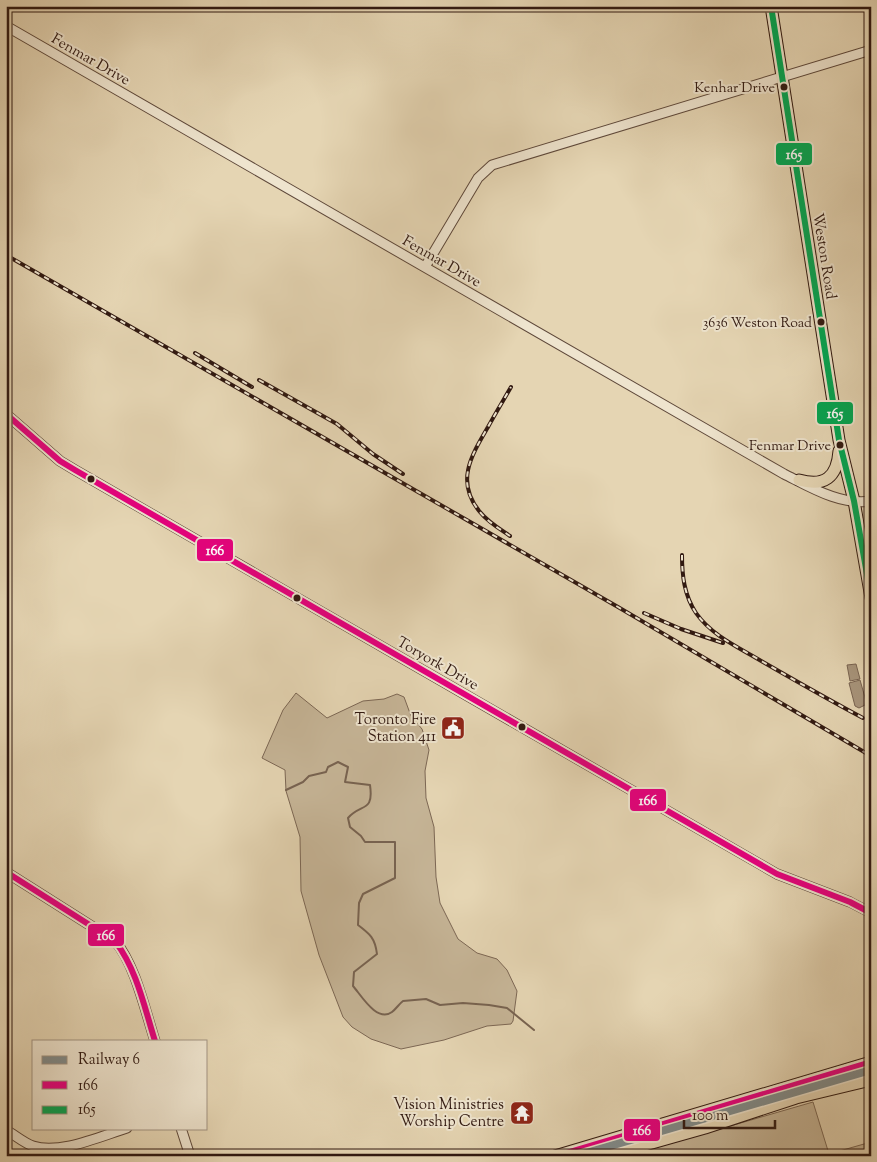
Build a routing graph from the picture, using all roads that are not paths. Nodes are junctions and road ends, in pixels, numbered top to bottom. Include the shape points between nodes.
1 (771, 6) edge
2 (6, 26) edge
3 (871, 50) edge
4 (782, 77) junction
5 (425, 267) junction
6 (6, 414) edge
7 (839, 440) junction
8 (799, 480) junction
9 (854, 501) junction
10 (871, 501) edge
11 (871, 598) edge
12 (6, 872) edge
13 (871, 913) edge
14 (155, 1040) edge
15 (871, 1062) edge
16 (871, 1080) edge
17 (6, 1130) edge
18 (120, 1130) edge
19 (182, 1130) edge
20 (190, 1156) edge
21 (555, 1156) edge
22 (606, 1156) edge

1 - 4 main road, Weston Road
2 - 5 street, Fenmar Drive
3 - 4 street
4 - 5 street via 492,165 478,178
4 - 7 main road, Weston Road
5 - 8 street, Fenmar Drive
6 - 13 street, Toryork Drive via 75,470 777,874
7 - 8 main road via 838,464 832,474 818,484
7 - 9 main road, Weston Road
8 - 9 street, Fenmar Drive via 818,492
9 - 10 street, Fenmar Drive
9 - 11 main road, Weston Road
12 - 14 street via 115,940 131,964
15 - 21 main road
16 - 22 main road via 796,1098
17 - 18 street via 31,1146 57,1149
19 - 20 street

